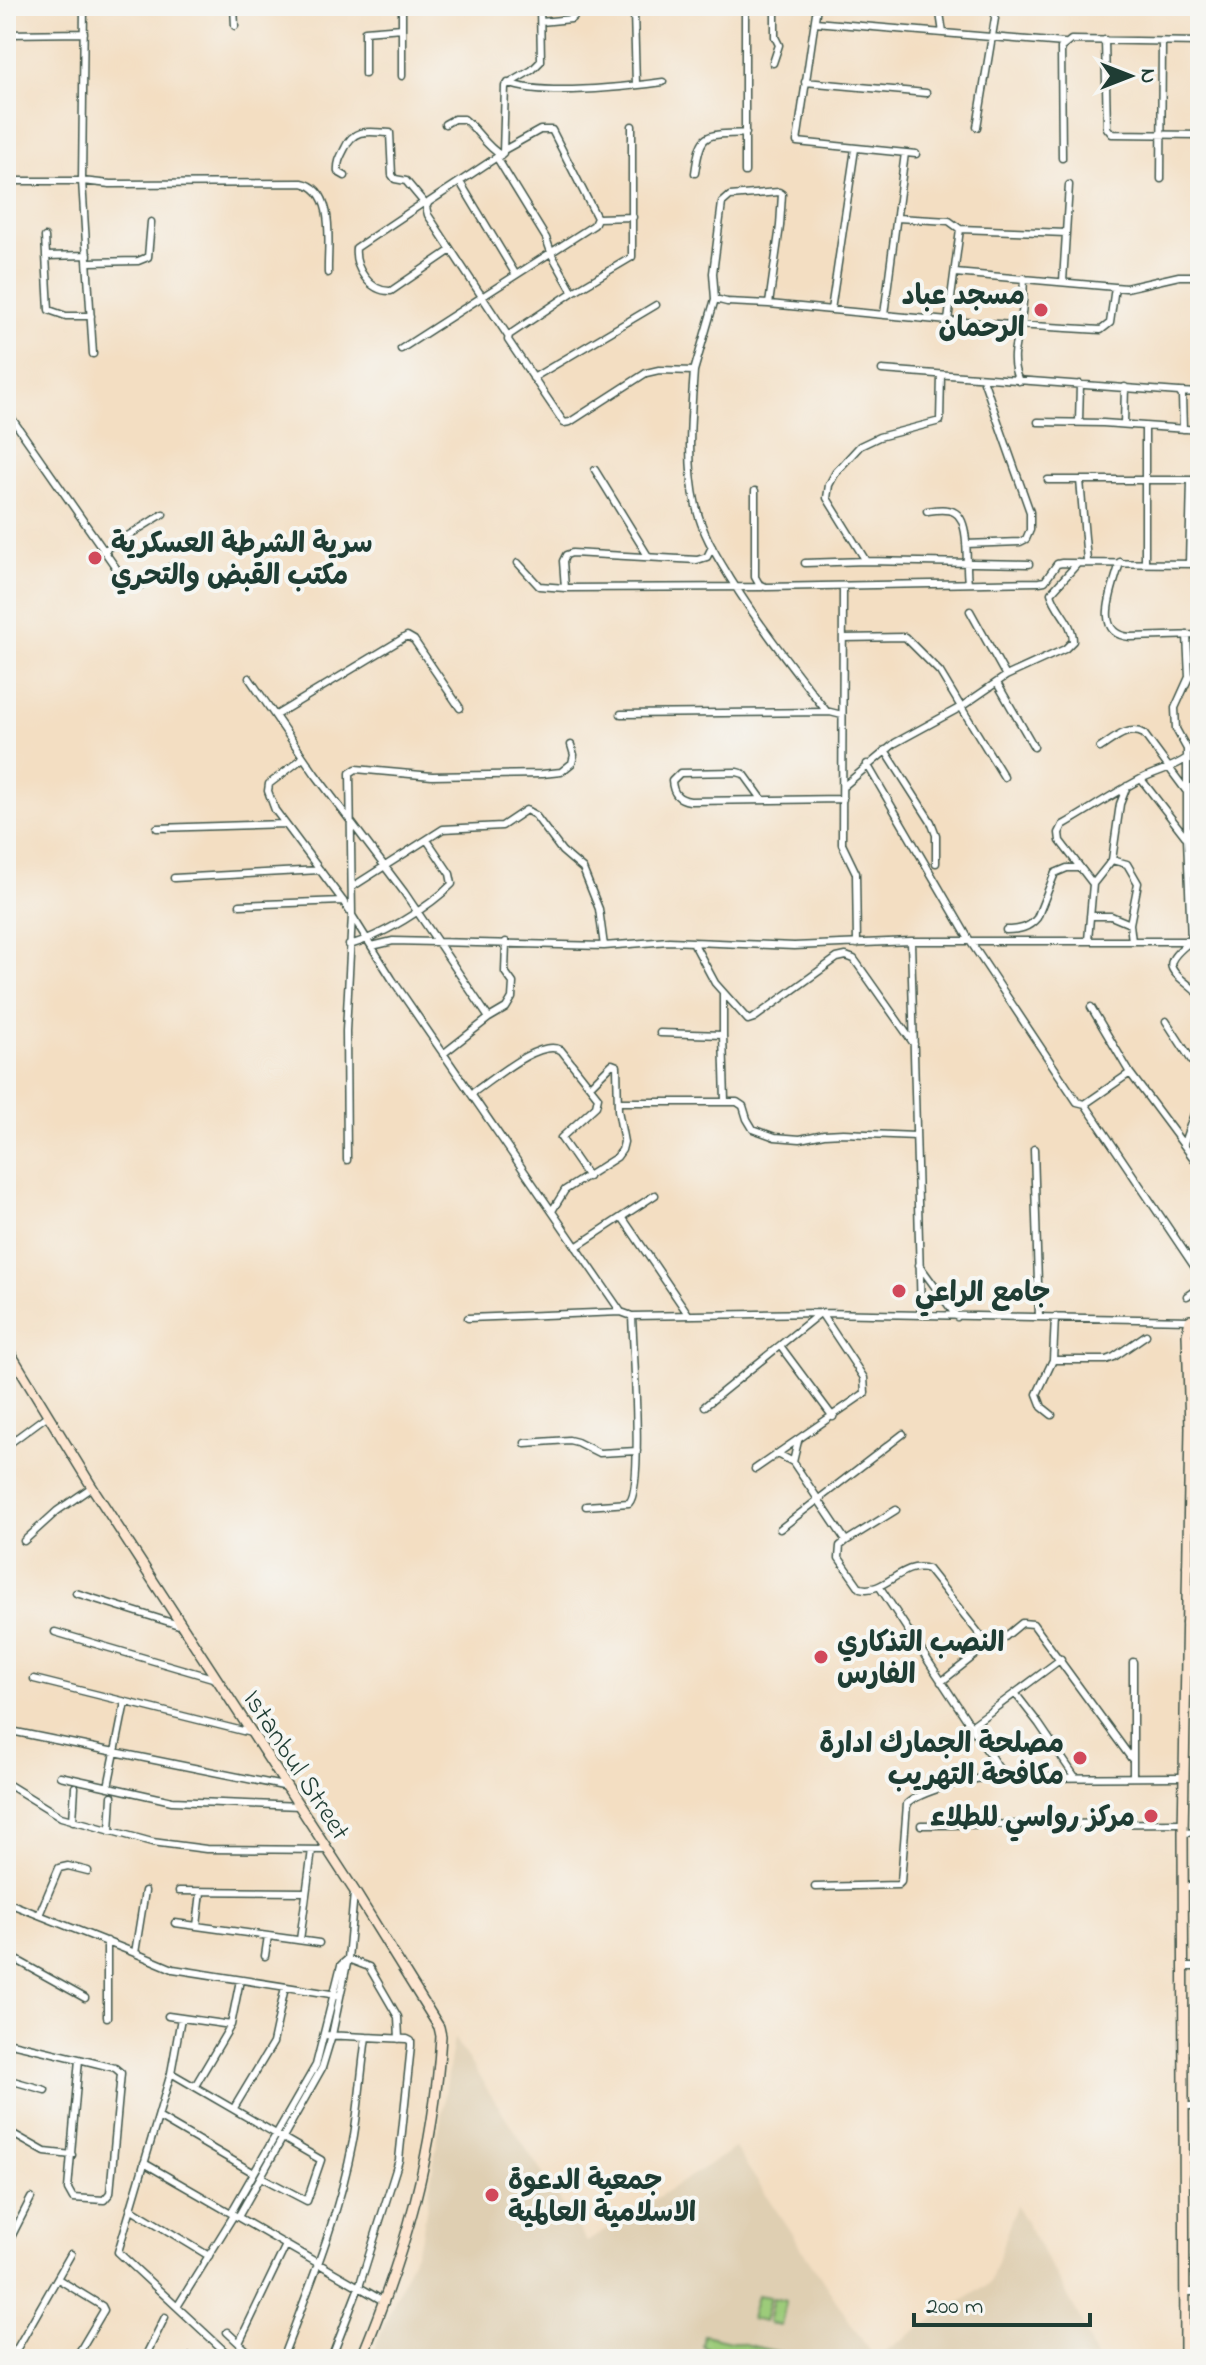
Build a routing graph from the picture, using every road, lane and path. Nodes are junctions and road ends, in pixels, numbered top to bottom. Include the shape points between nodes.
1 (84, 6) edge
2 (234, 6) edge
3 (402, 6) edge
4 (540, 6) edge
5 (745, 6) edge
6 (775, 6) edge
7 (817, 6) edge
8 (939, 6) edge
9 (985, 6) edge
10 (583, 8) edge
11 (996, 9) edge
12 (541, 22) junction
13 (815, 22) junction
14 (235, 26) dead end
15 (402, 28) junction
16 (84, 33) junction
17 (943, 33) junction
18 (6, 34) edge
19 (992, 37) junction
20 (1105, 40) junction
21 (1162, 42) junction
22 (1200, 42) edge
23 (1064, 43) junction
24 (773, 63) dead end
25 (365, 74) dead end
26 (402, 76) dead end
27 (663, 82) dead end
28 (805, 82) junction
29 (508, 83) junction
30 (636, 85) junction
31 (926, 93) dead end
32 (445, 124) dead end
33 (632, 126) dead end
34 (977, 127) dead end
35 (746, 133) junction
36 (1200, 135) edge
37 (1162, 136) junction
38 (855, 149) junction
39 (905, 153) junction
40 (501, 154) junction
41 (916, 154) dead end
42 (1062, 158) dead end
43 (745, 172) dead end
44 (695, 173) dead end
45 (345, 176) dead end
46 (1161, 179) dead end
47 (6, 181) edge
48 (82, 181) junction
49 (460, 182) junction
50 (1069, 185) dead end
51 (425, 204) junction
52 (633, 217) junction
53 (597, 218) junction
54 (897, 218) junction
55 (151, 222) dead end
56 (960, 229) junction
57 (1066, 233) junction
58 (45, 237) dead end
59 (451, 250) junction
60 (551, 251) junction
61 (46, 256) junction
62 (89, 259) junction
63 (328, 273) dead end
64 (955, 273) junction
65 (516, 275) junction
66 (1200, 276) edge
67 (1024, 278) junction
68 (1063, 282) junction
69 (1115, 287) junction
70 (573, 292) junction
71 (482, 298) junction
72 (715, 299) junction
73 (769, 304) junction
74 (656, 305) dead end
75 (831, 310) junction
76 (884, 315) junction
77 (91, 316) junction
78 (948, 321) junction
79 (1020, 327) junction
80 (508, 336) junction
81 (401, 349) dead end
82 (93, 354) dead end
83 (882, 370) dead end
84 (694, 371) junction
85 (941, 375) junction
86 (533, 378) junction
87 (983, 379) junction
88 (1019, 381) junction
89 (1080, 384) junction
90 (1125, 387) junction
91 (1180, 392) junction
92 (1200, 393) edge
93 (6, 410) edge
94 (1038, 422) dead end
95 (1079, 422) junction
96 (1124, 424) junction
97 (1145, 428) junction
98 (1183, 429) junction
99 (1200, 430) edge
100 (595, 470) dead end
101 (1048, 480) dead end
102 (1080, 480) junction
103 (1146, 480) junction
104 (1191, 480) junction
105 (1200, 480) edge
106 (755, 491) dead end
107 (927, 511) dead end
108 (163, 514) dead end
109 (966, 544) junction
110 (712, 547) junction
111 (103, 551) junction
112 (648, 556) junction
113 (866, 561) junction
114 (965, 562) junction
115 (1083, 562) junction
116 (1120, 562) junction
117 (1145, 562) junction
118 (518, 563) dead end
119 (805, 563) dead end
120 (1029, 564) dead end
121 (1189, 564) junction
122 (1200, 564) edge
123 (172, 566) dead end
124 (968, 582) junction
125 (736, 587) junction
126 (766, 587) junction
127 (843, 587) junction
128 (565, 588) junction
129 (970, 611) dead end
130 (1187, 635) junction
131 (1200, 635) edge
132 (843, 638) junction
133 (1006, 676) junction
134 (249, 678) dead end
135 (997, 683) junction
136 (961, 707) junction
137 (460, 708) dead end
138 (827, 712) junction
139 (621, 714) dead end
140 (276, 715) junction
141 (842, 715) junction
142 (571, 745) dead end
143 (1034, 747) dead end
144 (1100, 748) dead end
145 (885, 750) junction
146 (303, 758) junction
147 (1187, 758) junction
148 (867, 764) junction
149 (1169, 767) junction
150 (1004, 777) dead end
151 (1141, 779) junction
152 (844, 786) junction
153 (1127, 786) junction
154 (1187, 792) junction
155 (762, 799) junction
156 (843, 799) junction
157 (350, 817) junction
158 (285, 824) junction
159 (157, 828) dead end
160 (1187, 838) junction
161 (427, 840) junction
162 (1112, 860) junction
163 (936, 863) dead end
164 (385, 866) junction
165 (1080, 868) junction
166 (320, 870) junction
167 (174, 878) dead end
168 (1093, 884) junction
169 (351, 887) junction
170 (343, 901) junction
171 (240, 905) dead end
172 (416, 910) junction
173 (352, 915) junction
174 (1090, 916) junction
175 (1130, 924) junction
176 (1006, 930) dead end
177 (1088, 940) junction
178 (911, 941) junction
179 (970, 941) junction
180 (1132, 941) junction
181 (1191, 941) junction
182 (1200, 941) edge
183 (436, 942) junction
184 (506, 942) junction
185 (693, 942) junction
186 (370, 943) junction
187 (857, 944) junction
188 (349, 945) junction
189 (604, 946) junction
190 (723, 993) junction
191 (1200, 995) edge
192 (1091, 1007) dead end
193 (489, 1018) junction
194 (1166, 1021) dead end
195 (660, 1033) dead end
196 (723, 1035) junction
197 (914, 1044) junction
198 (443, 1054) junction
199 (1200, 1068) edge
200 (1130, 1073) junction
201 (590, 1086) junction
202 (471, 1094) junction
203 (1200, 1097) edge
204 (725, 1101) junction
205 (618, 1102) junction
206 (1085, 1104) junction
207 (916, 1136) junction
208 (1184, 1143) junction
209 (1034, 1149) dead end
210 (347, 1160) dead end
211 (1200, 1167) edge
212 (588, 1177) junction
213 (655, 1195) dead end
214 (552, 1211) junction
215 (622, 1217) junction
216 (1200, 1245) edge
217 (576, 1247) junction
218 (1200, 1251) edge
219 (919, 1265) junction
220 (1200, 1275) edge
221 (1200, 1287) edge
222 (1187, 1296) dead end
223 (621, 1312) junction
224 (820, 1313) junction
225 (688, 1314) junction
226 (921, 1315) junction
227 (632, 1316) junction
228 (957, 1317) junction
229 (1039, 1317) junction
230 (1055, 1317) junction
231 (468, 1318) dead end
232 (1195, 1320) edge
233 (1200, 1328) edge
234 (1146, 1335) dead end
235 (1193, 1344) junction
236 (6, 1346) edge
237 (781, 1347) junction
238 (1053, 1360) junction
239 (1188, 1382) junction
240 (705, 1406) dead end
241 (49, 1415) junction
242 (1052, 1415) dead end
243 (833, 1417) junction
244 (1195, 1427) edge
245 (903, 1434) dead end
246 (798, 1441) junction
247 (525, 1443) dead end
248 (6, 1446) edge
249 (637, 1451) junction
250 (778, 1454) junction
251 (793, 1462) junction
252 (755, 1469) dead end
253 (92, 1487) junction
254 (819, 1500) junction
255 (586, 1506) dead end
256 (896, 1510) dead end
257 (780, 1529) dead end
258 (24, 1541) dead end
259 (846, 1541) junction
260 (1186, 1566) junction
261 (1200, 1567) edge
262 (879, 1586) junction
263 (76, 1593) dead end
264 (1185, 1623) junction
265 (1200, 1623) edge
266 (182, 1626) junction
267 (55, 1632) dead end
268 (988, 1645) junction
269 (1061, 1659) junction
270 (1133, 1662) dead end
271 (1185, 1673) junction
272 (1200, 1673) edge
273 (34, 1679) dead end
274 (216, 1679) junction
275 (941, 1682) junction
276 (1015, 1693) junction
277 (125, 1702) junction
278 (971, 1726) junction
279 (6, 1730) edge
280 (251, 1733) junction
281 (115, 1753) junction
282 (1131, 1758) junction
283 (60, 1776) dead end
284 (1075, 1777) junction
285 (1133, 1777) junction
286 (1183, 1777) junction
287 (1005, 1778) junction
288 (6, 1783) edge
289 (75, 1787) dead end
290 (108, 1787) junction
291 (288, 1787) junction
292 (112, 1796) dead end
293 (300, 1806) junction
294 (73, 1821) junction
295 (921, 1825) dead end
296 (1183, 1828) junction
297 (110, 1831) junction
298 (1200, 1832) edge
299 (312, 1850) junction
300 (329, 1850) junction
301 (88, 1871) dead end
302 (815, 1887) dead end
303 (1183, 1887) junction
304 (1200, 1887) edge
305 (354, 1890) junction
306 (145, 1891) dead end
307 (179, 1891) dead end
308 (201, 1892) junction
309 (306, 1892) junction
310 (6, 1902) edge
311 (369, 1914) junction
312 (39, 1915) junction
313 (352, 1920) junction
314 (175, 1923) dead end
315 (197, 1926) junction
316 (268, 1936) junction
317 (300, 1940) junction
318 (107, 1941) junction
319 (319, 1943) dead end
320 (135, 1953) junction
321 (6, 1954) edge
322 (265, 1956) dead end
323 (348, 1959) junction
324 (1183, 1967) junction
325 (1200, 1967) edge
326 (240, 1980) junction
327 (285, 1987) junction
328 (338, 1995) junction
329 (85, 1998) dead end
330 (168, 2016) dead end
331 (107, 2017) dead end
332 (181, 2018) junction
333 (231, 2025) junction
334 (329, 2035) junction
335 (366, 2037) junction
336 (399, 2039) junction
337 (6, 2042) edge
338 (79, 2059) junction
339 (171, 2073) junction
340 (6, 2079) edge
341 (195, 2086) junction
342 (45, 2090) dead end
343 (1185, 2106) junction
344 (1200, 2106) edge
345 (234, 2108) junction
346 (158, 2117) junction
347 (6, 2130) edge
348 (280, 2134) junction
349 (72, 2155) junction
350 (1200, 2158) edge
351 (1185, 2159) junction
352 (144, 2163) junction
353 (258, 2175) junction
354 (31, 2198) dead end
355 (130, 2208) junction
356 (234, 2215) junction
357 (286, 2245) junction
358 (6, 2247) edge
359 (71, 2254) dead end
360 (209, 2256) junction
361 (318, 2264) junction
362 (58, 2279) junction
363 (359, 2287) junction
364 (1185, 2292) junction
365 (1200, 2292) edge
366 (385, 2302) junction
367 (177, 2307) junction
368 (165, 2317) dead end
369 (227, 2332) dead end
370 (239, 2343) junction
371 (11, 2359) edge
372 (75, 2359) edge
373 (144, 2359) edge
374 (233, 2359) edge
375 (256, 2359) edge
376 (282, 2359) edge
377 (331, 2359) edge
378 (361, 2359) edge
379 (1185, 2359) edge

1 - 16 street
2 - 14 street
3 - 15 street
4 - 12 street
5 - 35 street
6 - 24 street via 779,45
7 - 13 street
8 - 17 street
9 - 11 street
10 - 12 street via 565,21
10 - 30 street via 634,12
11 - 19 street
12 - 29 street via 541,61
13 - 17 street
13 - 28 street
15 - 25 street via 365,31
15 - 26 street
16 - 18 street
16 - 48 street
17 - 19 street
19 - 23 street
19 - 34 street
20 - 21 street
20 - 23 street
20 - 37 street via 1109,131
21 - 22 street
21 - 37 street
23 - 42 street
27 - 30 street
28 - 31 street
28 - 38 street via 797,142
29 - 30 street via 553,88
29 - 40 street
32 - 40 street via 464,119
33 - 52 street
35 - 43 street
35 - 44 street via 703,139
36 - 37 street
37 - 46 street
38 - 39 street
38 - 75 street
39 - 41 street
39 - 54 street
40 - 49 street
40 - 53 street via 540,130 552,130
40 - 60 street
45 - 51 street via 338,172 338,163 351,136 390,133 392,175 406,181
47 - 48 street
48 - 62 street
48 - 63 street via 311,186 322,197 327,217
49 - 51 street
49 - 65 street
50 - 57 street
51 - 59 street
51 - 59 street via 356,248 363,273 371,284 391,291
52 - 53 street
52 - 70 street via 631,258
53 - 60 street
54 - 56 street via 949,221
54 - 76 street
55 - 62 street via 148,257
56 - 57 street
56 - 64 street
57 - 68 street
58 - 61 street
59 - 71 street
60 - 65 street
60 - 70 street
61 - 62 street
61 - 77 street via 49,310
62 - 77 street
64 - 67 street
64 - 78 street
65 - 71 street
66 - 69 street
67 - 68 street
67 - 79 street
68 - 69 street
69 - 79 street via 1110,323 1101,330
70 - 80 street
71 - 80 street
71 - 81 street
72 - 73 street
72 - 73 street via 722,203 730,196 779,192 780,226
72 - 84 street
73 - 75 street
74 - 86 street
75 - 76 street
76 - 78 street
77 - 82 street
78 - 79 street
79 - 88 street via 1013,360
80 - 86 street
83 - 85 street
84 - 86 street via 646,373 566,423
84 - 110 street via 694,494
85 - 87 street
85 - 113 street via 940,421 860,446 829,485 827,498
87 - 88 street
87 - 109 street via 1031,523 1020,542
88 - 89 street
89 - 90 street
89 - 95 street
90 - 91 street
90 - 96 street
91 - 92 street
91 - 98 street
93 - 111 street
94 - 95 street
95 - 96 street
96 - 97 street
97 - 98 street
97 - 103 street
98 - 99 street
100 - 112 street
101 - 102 street
102 - 103 street
102 - 115 street
103 - 104 street
103 - 117 street
104 - 105 street
104 - 121 street
106 - 126 street via 755,577
107 - 109 street via 957,514
108 - 111 street
109 - 114 street
110 - 112 street via 700,560
110 - 125 street
111 - 123 street via 132,588
112 - 128 street via 566,555
113 - 114 street
113 - 119 street
114 - 120 street
114 - 124 street
115 - 116 street
115 - 124 street via 1057,564 1042,581
115 - 133 street via 1051,593 1073,630 1073,641
116 - 117 street
116 - 130 street via 1107,619 1110,630 1130,637
117 - 121 street
118 - 128 street via 539,586
121 - 122 street
124 - 127 street
125 - 126 street
125 - 128 street
125 - 138 street
126 - 127 street
127 - 132 street
129 - 133 street
130 - 131 street
130 - 147 street via 1189,677 1175,708
132 - 136 street via 905,637 940,672
132 - 141 street
133 - 135 street
134 - 140 street
135 - 136 street
135 - 143 street
136 - 145 street
136 - 150 street
137 - 140 street via 407,636
138 - 139 street
138 - 141 street
140 - 146 street
141 - 152 street
142 - 157 street via 572,763 561,772 432,776 355,769 350,773
144 - 149 street via 1135,730
145 - 148 street
145 - 163 street via 931,822
146 - 157 street
146 - 158 street via 269,784 271,800
147 - 149 street
147 - 154 street
148 - 152 street
148 - 179 street
149 - 151 street
149 - 154 street
151 - 153 street
151 - 160 street
152 - 156 street
153 - 162 street
153 - 165 street via 1060,829 1060,841
154 - 160 street
155 - 155 street via 681,799 672,790 672,781 680,773 737,772
155 - 156 street
156 - 187 street via 843,848 856,873
157 - 164 street
157 - 169 street
158 - 159 street
158 - 166 street
160 - 181 street
161 - 164 street
161 - 172 street via 452,884
161 - 189 street via 443,829 502,826 526,810 535,815 585,873 599,909
162 - 168 street
162 - 175 street via 1127,864 1138,883
164 - 169 street
164 - 172 street
165 - 168 street
165 - 176 street via 1055,873 1032,923
166 - 167 street
166 - 170 street
168 - 174 street
169 - 173 street
170 - 171 street
170 - 173 street
172 - 183 street
172 - 186 street
173 - 186 street
173 - 188 street
174 - 175 street via 1111,916
174 - 177 street
175 - 180 street
177 - 179 street
177 - 180 street
178 - 179 street
178 - 187 street
178 - 197 street
179 - 206 street via 1077,1102
180 - 181 street
181 - 182 street
181 - 191 street via 1173,955 1171,966
183 - 184 street
183 - 186 street
183 - 193 street
184 - 189 street
184 - 193 street via 505,972 513,983 512,998
185 - 187 street
185 - 189 street
185 - 190 street
186 - 188 street
186 - 198 street
188 - 210 street
190 - 196 street
190 - 197 street via 751,1020 837,958 849,956
192 - 200 street
193 - 198 street
194 - 199 street
195 - 196 street
196 - 204 street
197 - 207 street
198 - 202 street
200 - 206 street
200 - 208 street
201 - 202 street via 561,1050 546,1047
201 - 205 street via 616,1064
201 - 212 street via 598,1097 596,1106 561,1138
202 - 214 street
203 - 208 street
204 - 205 street
204 - 207 street via 743,1106 750,1127 775,1137
205 - 212 street via 623,1146 617,1157
206 - 220 street
207 - 219 street
208 - 211 street
209 - 229 street
212 - 214 street via 565,1190
213 - 215 street
214 - 217 street
215 - 217 street
215 - 225 street
216 - 218 street
217 - 223 street
219 - 226 street
219 - 228 street
221 - 222 street
223 - 227 street
223 - 231 street
224 - 225 street
224 - 226 street
224 - 237 street
224 - 243 street via 866,1384 862,1397
225 - 227 street
226 - 228 street
227 - 249 street
228 - 229 street
229 - 230 street
230 - 232 street
230 - 238 street
232 - 235 street
232 - 239 street via 1187,1334
233 - 235 street
234 - 238 street via 1106,1360
235 - 239 street
236 - 241 street, Istanbul Street
237 - 240 street
237 - 243 street
238 - 242 street via 1037,1394
239 - 244 street
241 - 248 street
241 - 253 street, Istanbul Street
243 - 246 street
244 - 260 street
245 - 254 street
246 - 250 street
246 - 251 street
247 - 249 street via 569,1440 599,1453
249 - 255 street via 633,1500
250 - 251 street
250 - 252 street
251 - 254 street
253 - 258 street
253 - 266 street, Istanbul Street
254 - 257 street
254 - 259 street
256 - 259 street
259 - 262 street via 839,1558 860,1588
260 - 261 street
260 - 264 street
262 - 268 street via 913,1567 928,1569
262 - 275 street
263 - 266 street
264 - 265 street
264 - 271 street
266 - 274 street, Istanbul Street
267 - 274 street
268 - 269 street via 1028,1622 1037,1626
268 - 275 street
269 - 276 street
269 - 282 street
270 - 282 street
271 - 272 street
271 - 286 street
273 - 277 street
274 - 280 street, Istanbul Street
275 - 278 street
276 - 278 street
276 - 284 street
277 - 280 street
277 - 281 street
278 - 287 street
279 - 281 street
280 - 291 street, Istanbul Street
281 - 290 street
281 - 291 street
282 - 285 street
283 - 290 street
284 - 285 street
284 - 287 street
285 - 286 street
286 - 296 street
287 - 302 street via 968,1780 910,1800 898,1885
288 - 294 street
289 - 294 street
290 - 293 street via 172,1801
291 - 293 street, Istanbul Street
292 - 297 street
293 - 300 street, Istanbul Street
294 - 297 street
295 - 296 street
296 - 298 street
296 - 303 street
297 - 299 street via 182,1848
299 - 300 street
299 - 309 street
300 - 305 street, Istanbul Street
301 - 312 street via 59,1868
303 - 304 street
303 - 324 street
305 - 311 street, Istanbul Street
305 - 313 street
306 - 320 street
307 - 308 street
308 - 309 street
308 - 315 street
309 - 317 street
310 - 312 street
311 - 313 street via 360,1912
311 - 366 street, Istanbul Street via 437,2021 441,2036 427,2157
312 - 318 street
313 - 323 street
314 - 315 street
315 - 316 street
316 - 317 street
316 - 322 street
317 - 319 street
318 - 320 street
318 - 331 street
320 - 326 street via 173,1969
321 - 329 street
323 - 328 street via 341,1965
323 - 336 street via 369,1967 398,2017
324 - 325 street
324 - 343 street
326 - 327 street
326 - 333 street
327 - 328 street
327 - 345 street via 273,2043
328 - 334 street
330 - 332 street
332 - 333 street
332 - 339 street
333 - 341 street
334 - 335 street
334 - 348 street via 322,2068
335 - 336 street
335 - 361 street via 353,2141
336 - 363 street via 411,2041 411,2046 399,2160
337 - 338 street
338 - 349 street
338 - 349 street via 121,2073 108,2198 69,2194
339 - 341 street
339 - 346 street
340 - 342 street
341 - 345 street
343 - 344 street
343 - 351 street
345 - 348 street
346 - 352 street
346 - 353 street
347 - 349 street via 45,2152
348 - 353 street
348 - 353 street via 320,2157 309,2199
350 - 351 street
351 - 364 street
352 - 355 street
352 - 356 street
353 - 356 street
354 - 358 street
355 - 360 street
355 - 367 street via 118,2252
356 - 357 street
356 - 360 street
357 - 361 street
357 - 370 street
359 - 362 street
360 - 367 street
361 - 363 street
361 - 376 street
362 - 371 street
362 - 372 street via 104,2310
363 - 366 street
363 - 377 street
364 - 365 street
364 - 379 street
366 - 378 street, Istanbul Street
367 - 374 street
368 - 373 street
369 - 370 street
370 - 375 street

